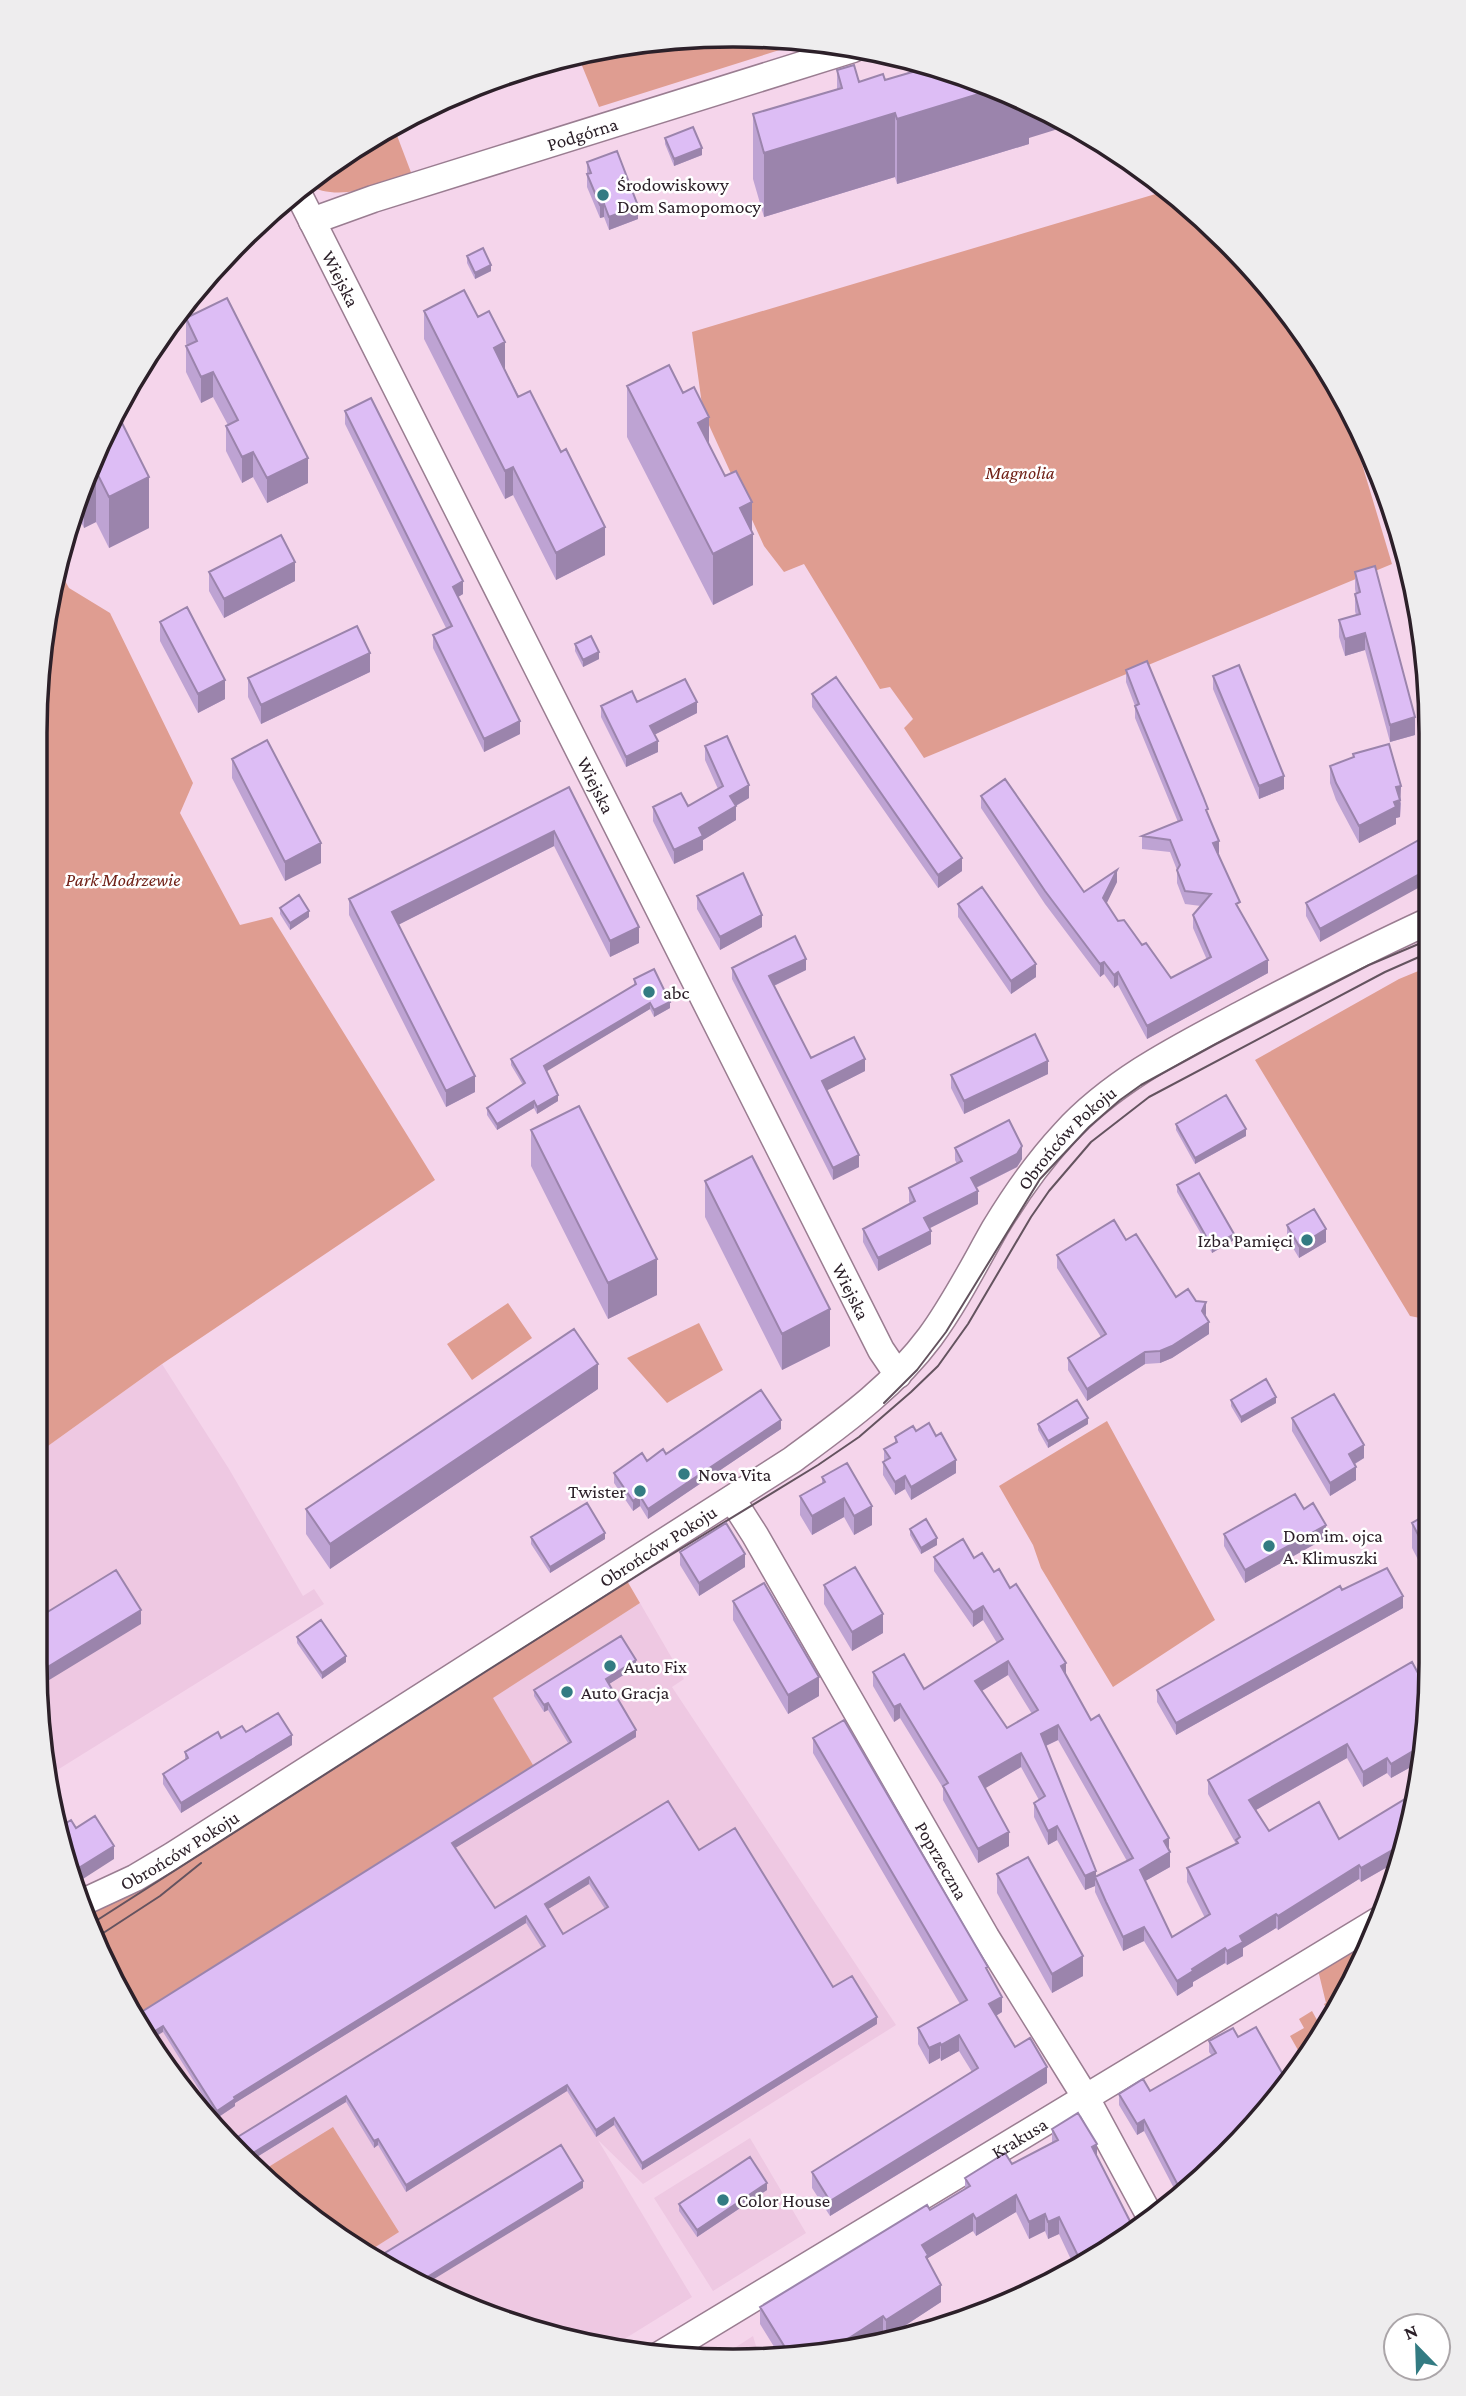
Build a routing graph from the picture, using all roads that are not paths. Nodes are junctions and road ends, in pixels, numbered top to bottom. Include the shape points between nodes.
1 (834, 55) edge
2 (302, 200) edge
3 (312, 220) junction
4 (1419, 925) edge
5 (898, 1376) junction
6 (732, 1499) junction
7 (90, 1899) edge
8 (1365, 1928) edge
9 (1086, 2098) junction
10 (1146, 2210) edge
11 (676, 2346) edge

1 - 3 street, Podgórna
2 - 3 street, Wiejska
3 - 5 street, Wiejska via 758,1109
4 - 5 street, Obrońców Pokoju via 1186,1044 1129,1066 1048,1153 996,1226 931,1335
5 - 6 street, Obrońców Pokoju via 792,1460
6 - 7 street, Obrońców Pokoju via 182,1850
6 - 9 street, Poprzeczna via 986,1937
8 - 9 street, Krakusa
9 - 10 street, Poprzeczna
9 - 11 street, Krakusa

